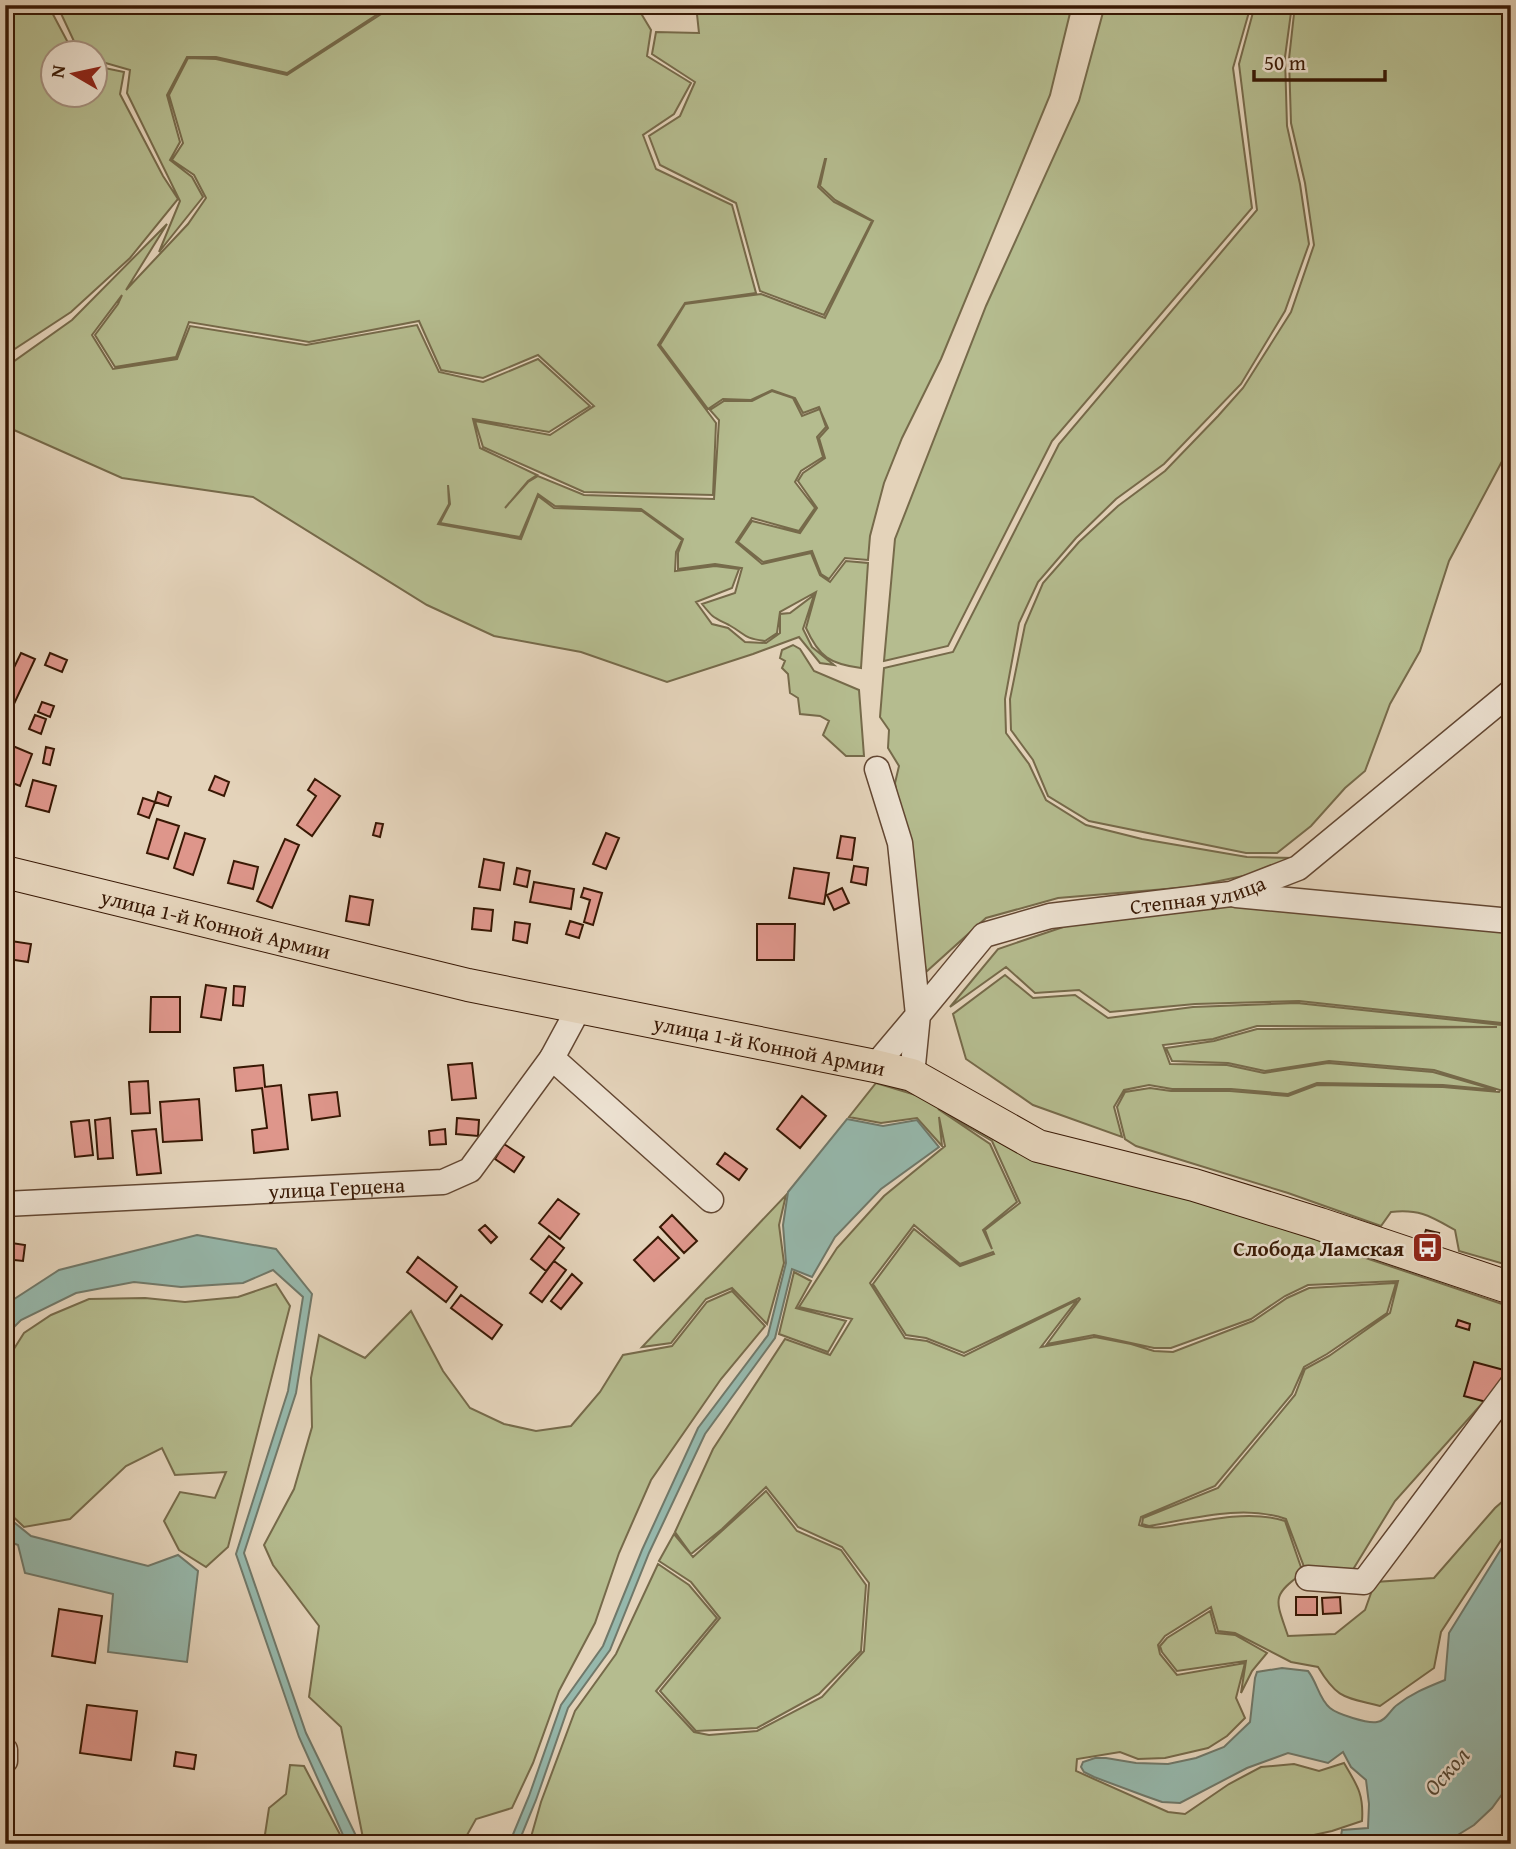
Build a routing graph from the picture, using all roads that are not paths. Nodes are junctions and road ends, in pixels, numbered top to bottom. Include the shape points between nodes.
1 (1511, 692) edge
2 (877, 769) dead end
3 (5, 872) edge
4 (1231, 894) junction
5 (1511, 921) edge
6 (580, 1006) junction
7 (918, 1015) junction
8 (552, 1058) junction
9 (875, 1066) junction
10 (912, 1075) junction
11 (711, 1200) dead end
12 (5, 1204) edge
13 (1511, 1288) edge
14 (1511, 1386) edge
15 (1308, 1578) dead end
16 (5, 1750) edge
17 (5, 1761) edge

1 - 4 street, Степная улица via 1298,868
2 - 7 street via 900,843
3 - 6 main road, улица 1-й Конной Армии via 468,985
4 - 5 street
4 - 7 street, Степная улица via 1050,916 984,935
6 - 8 street, улица Герцена
6 - 9 main road, улица 1-й Конной Армии
7 - 9 street, Степная улица
7 - 10 street
8 - 11 street
8 - 12 street, улица Герцена via 470,1170 443,1182
9 - 10 main road, улица 1-й Конной Армии
10 - 13 main road, улица 1-й Конной Армии via 1038,1146 1194,1185
14 - 15 street via 1364,1582
16 - 17 street

